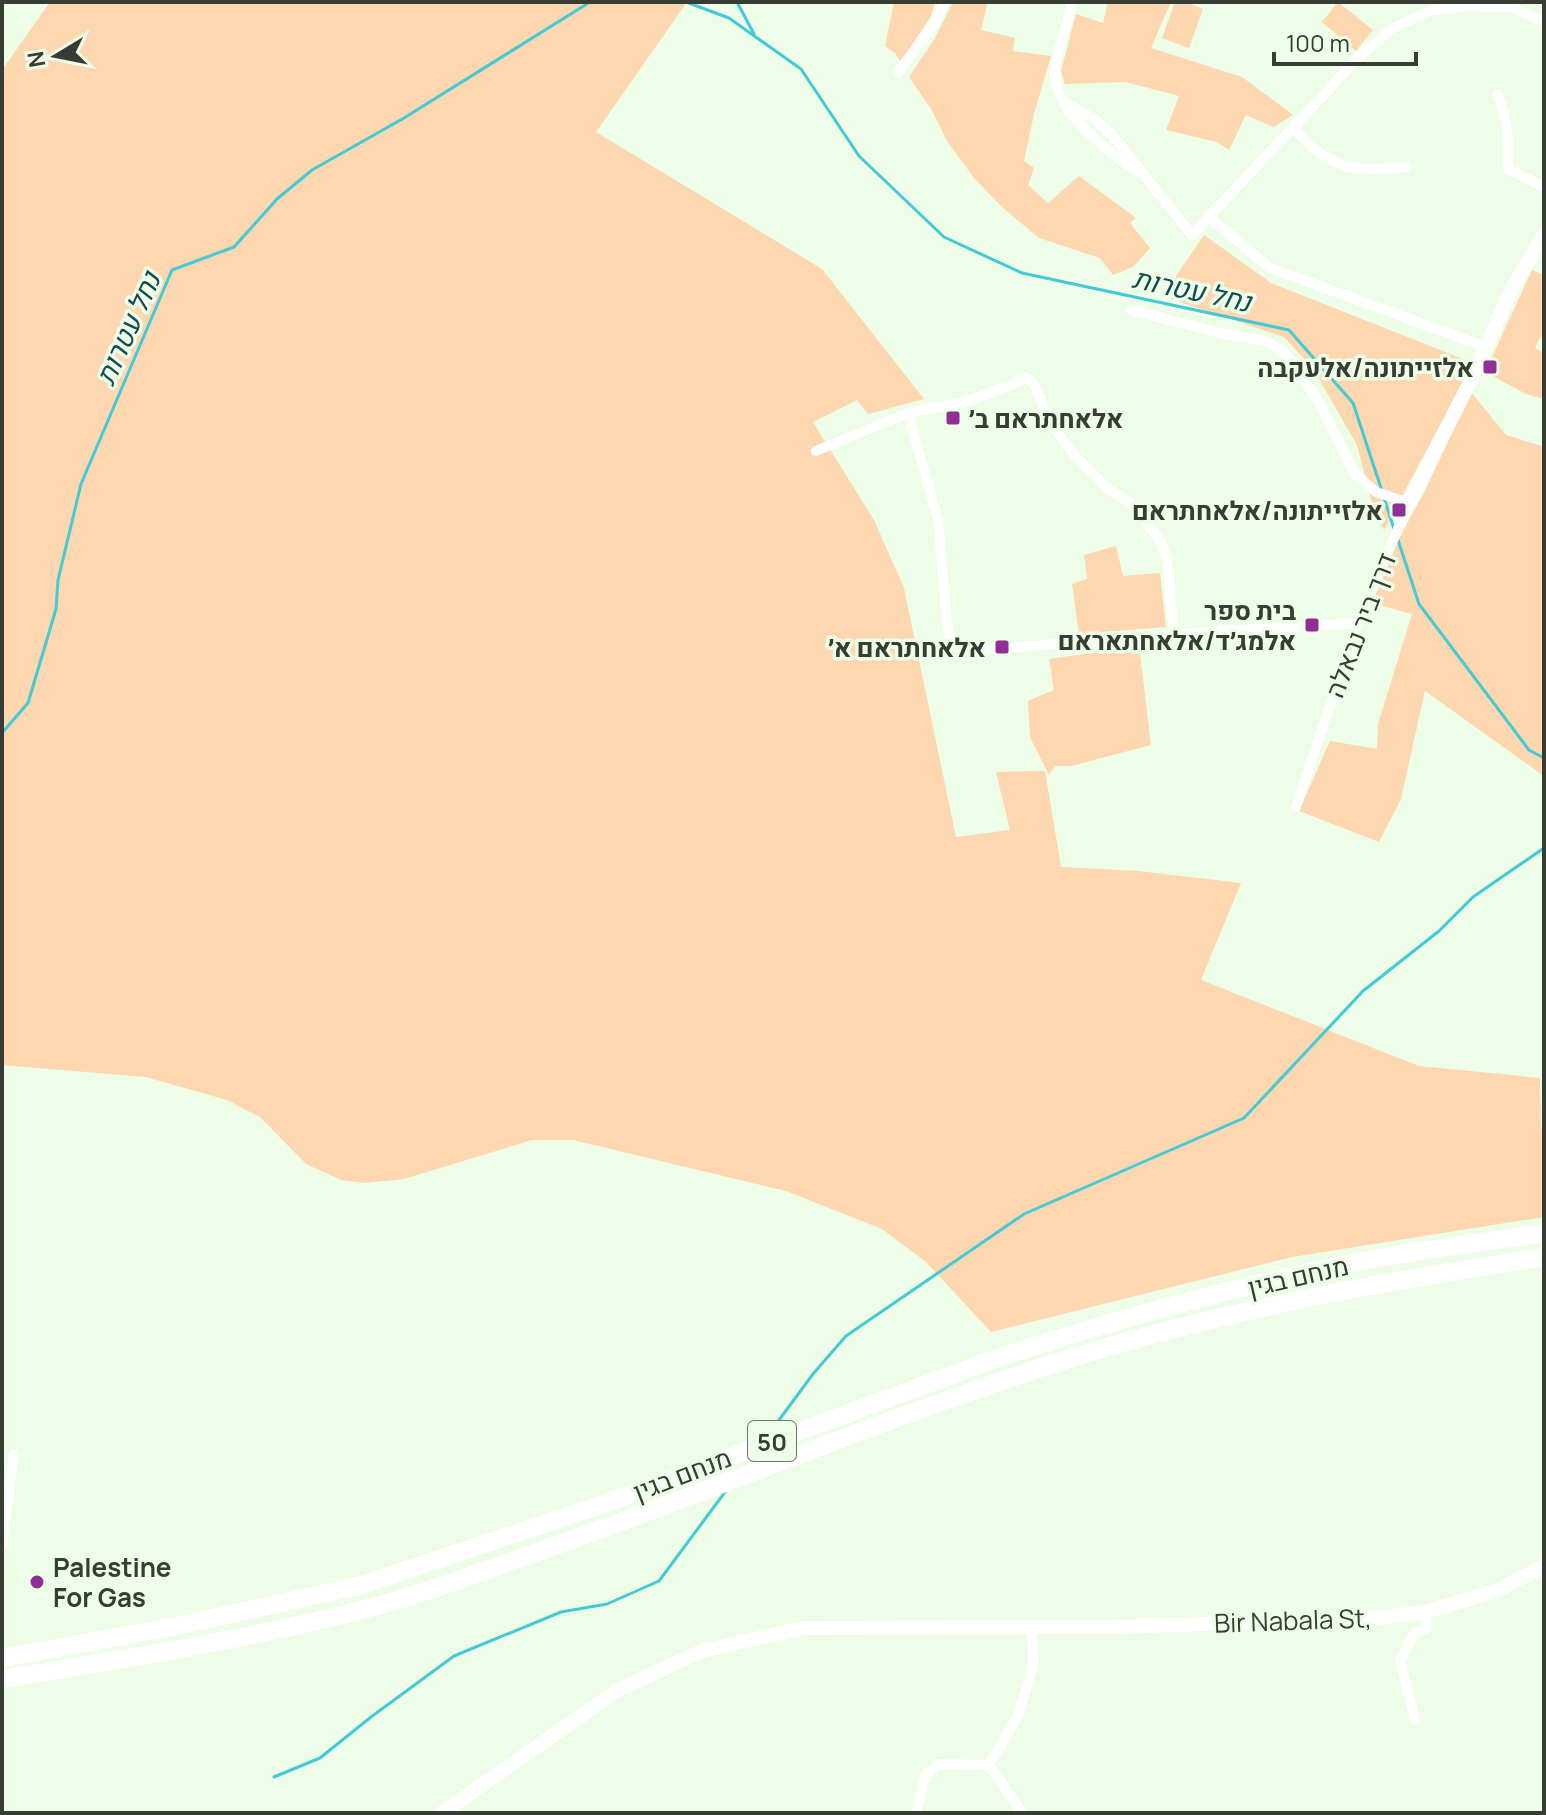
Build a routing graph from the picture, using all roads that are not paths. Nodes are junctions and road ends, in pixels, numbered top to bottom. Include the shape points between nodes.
1 (944, 2) edge
2 (1072, 2) edge
3 (1480, 4) edge
4 (1544, 21) edge
5 (898, 72) dead end
6 (1498, 95) dead end
7 (1293, 128) junction
8 (1406, 167) dead end
9 (1544, 187) edge
10 (1209, 217) junction
11 (1544, 234) edge
12 (1131, 310) dead end
13 (1486, 347) junction
14 (908, 413) junction
15 (816, 451) dead end
16 (1409, 503) junction
17 (1358, 623) junction
18 (1174, 635) junction
19 (1296, 807) dead end
20 (1544, 1233) edge
21 (1544, 1257) edge
22 (14, 1455) dead end
23 (2, 1544) edge
24 (1544, 1566) edge
25 (1425, 1612) junction
26 (1032, 1627) junction
27 (2, 1658) edge
28 (2, 1679) edge
29 (1415, 1719) dead end
30 (989, 1765) junction
31 (442, 1813) edge
32 (916, 1813) edge
33 (1022, 1813) edge

1 - 5 street via 937,20
2 - 10 street via 1054,79 1063,102 1094,119 1127,152 1192,235
3 - 4 street via 1510,7
3 - 7 street via 1430,11 1393,28
6 - 9 street via 1509,142 1508,169
7 - 8 street via 1332,163 1352,169
7 - 10 street
10 - 13 street via 1270,268
11 - 13 street, דרך ביר נבאלה
12 - 16 street via 1269,342 1287,356 1317,399 1355,474 1376,492
13 - 16 street, דרך ביר נבאלה
14 - 15 street
14 - 18 street via 965,402 1026,377 1075,456 1129,502 1159,539 1167,558
14 - 18 street via 938,520 952,647 983,650
16 - 17 street, דרך ביר נבאלה
17 - 18 street
17 - 19 street, דרך ביר נבאלה
20 - 27 highway, מנחם בגין / 50 via 1355,1263 1196,1299 989,1361 609,1502 362,1585
21 - 28 highway, מנחם בגין / 50 via 1287,1301 1058,1363 615,1525 368,1608 187,1648
22 - 23 street
24 - 25 street, Bir Nabala St, via 1496,1591
25 - 26 street, Bir Nabala St, via 1377,1618
25 - 29 street via 1426,1628 1415,1633 1400,1660
26 - 30 street via 1033,1664 1019,1714
26 - 31 street, Bir Nabala St, via 803,1628 702,1651 618,1690
30 - 32 street via 938,1764 926,1775
30 - 33 street

